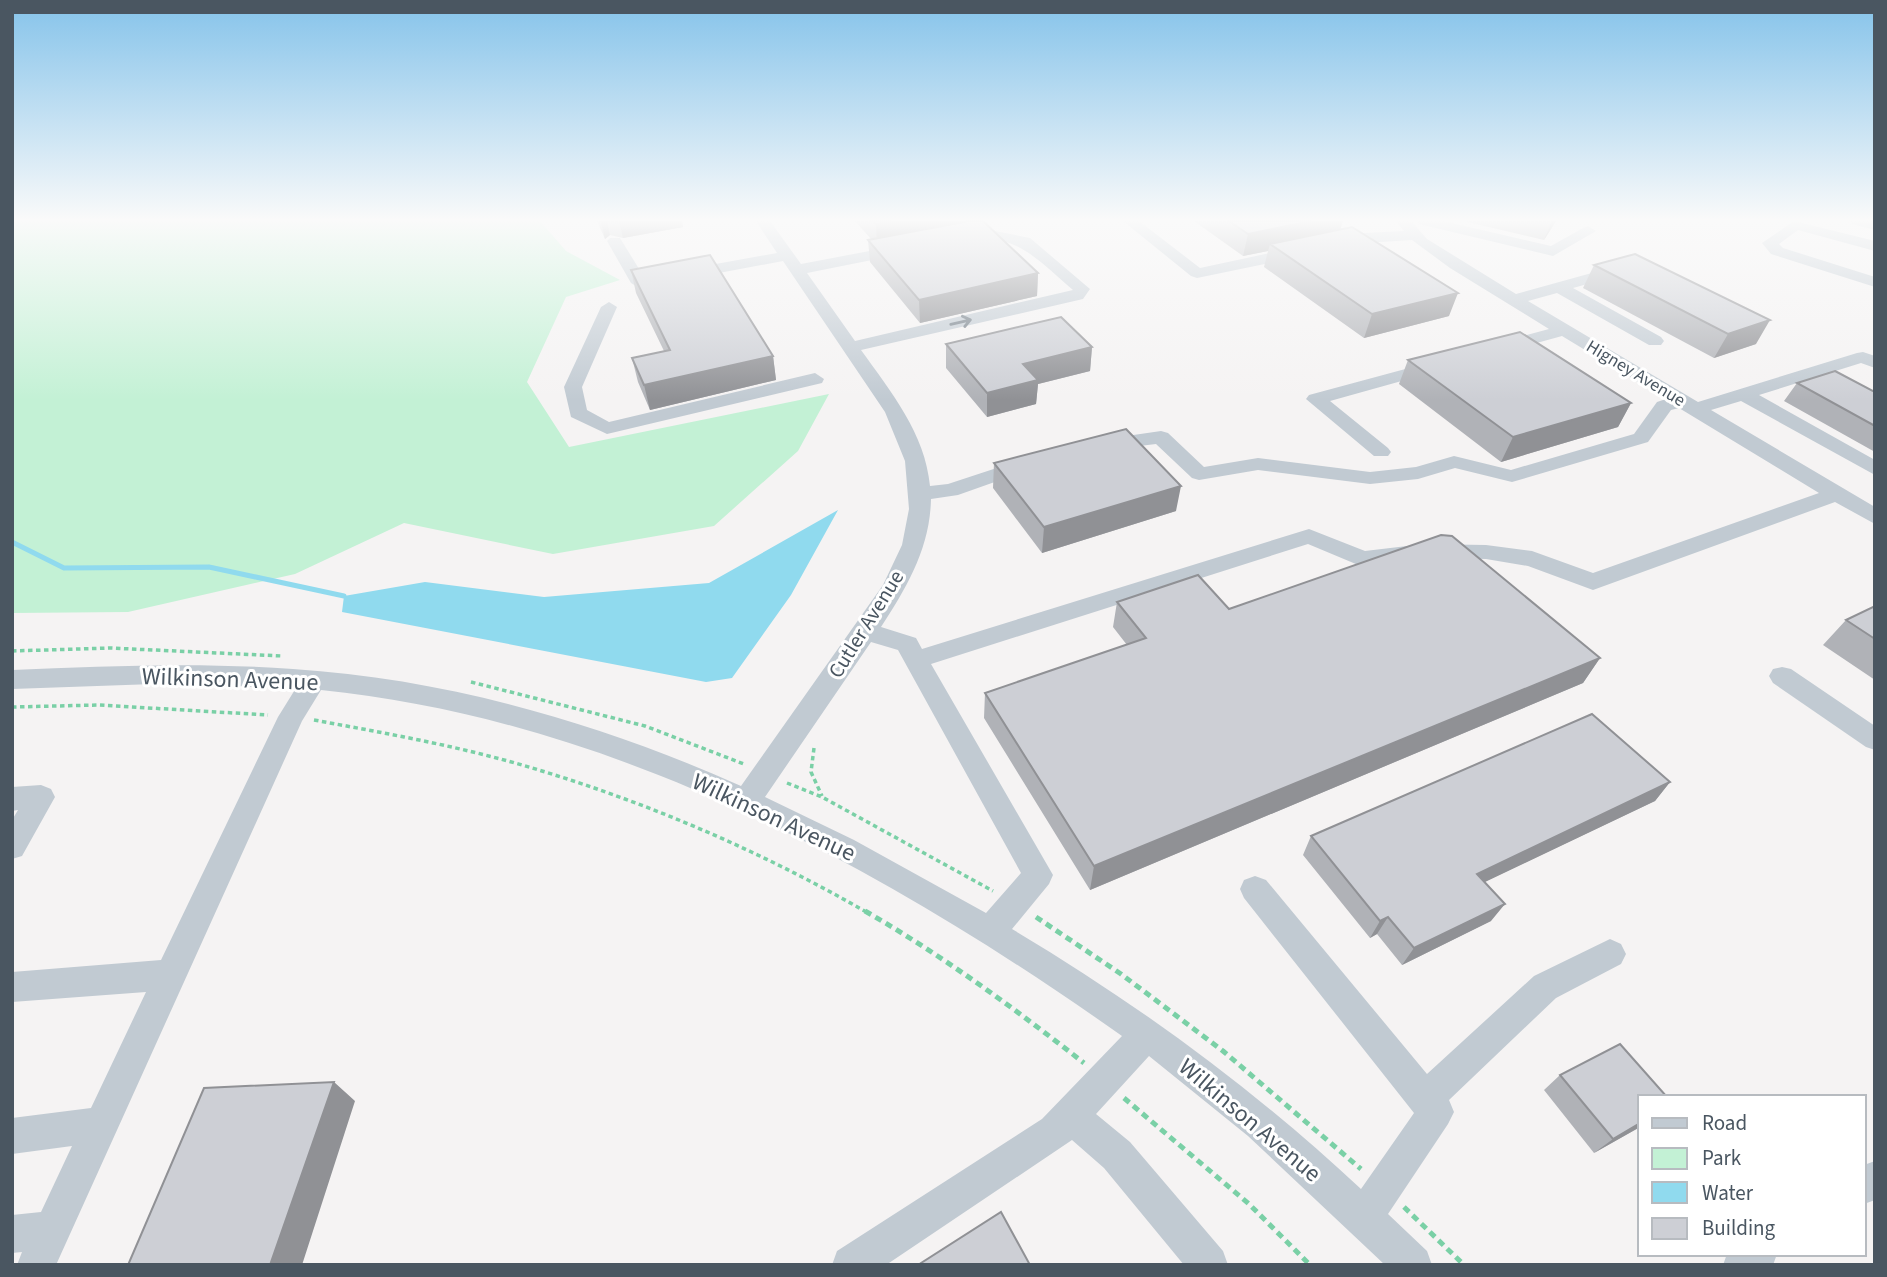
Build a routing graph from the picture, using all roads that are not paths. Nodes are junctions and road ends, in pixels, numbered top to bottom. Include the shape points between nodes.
1 (638, 281) edge
2 (657, 281) edge
3 (803, 281) edge
4 (1072, 281) edge
5 (1481, 281) edge
6 (1583, 281) edge
7 (1559, 287) junction
8 (1513, 300) junction
9 (609, 307) dead end
10 (1564, 330) junction
11 (1655, 341) dead end
12 (850, 347) junction
13 (1486, 351) edge
14 (1447, 362) edge
15 (1875, 363) edge
16 (815, 379) dead end
17 (1743, 394) junction
18 (1688, 405) junction
19 (1082, 449) edge
20 (1381, 452) dead end
21 (1042, 460) edge
22 (1875, 469) edge
23 (920, 494) junction
24 (1836, 494) junction
25 (1875, 517) edge
26 (865, 631) junction
27 (916, 660) junction
28 (1782, 676) dead end
29 (12, 680) edge
30 (314, 681) junction
31 (1875, 740) edge
32 (756, 787) junction
33 (12, 799) edge
34 (12, 847) edge
35 (1255, 889) dead end
36 (990, 932) junction
37 (1610, 954) dead end
38 (170, 975) junction
39 (12, 986) edge
40 (1146, 1035) junction
41 (1425, 1099) junction
42 (1070, 1116) junction
43 (101, 1125) junction
44 (12, 1136) edge
45 (1363, 1218) junction
46 (52, 1230) junction
47 (12, 1234) edge
48 (36, 1265) edge
49 (851, 1265) edge
50 (1209, 1265) edge
51 (1413, 1265) edge

1 - 2 street
3 - 12 street, Cutler Avenue
12 -> 4 street via 1077,295 1082,289
5 - 8 street, Higney Avenue
6 - 7 street
7 - 8 street
7 - 11 street
8 - 10 street, Higney Avenue
9 - 16 street via 573,387 578,413 607,428
10 - 13 street
10 - 18 street, Higney Avenue
12 - 23 street, Cutler Avenue via 911,440
14 - 20 street via 1316,399
15 - 17 street via 1863,357
17 - 18 street
17 - 22 street
18 - 19 street via 1664,406 1640,438 1512,476 1454,461 1418,473 1370,478 1258,464 1199,474 1161,437
18 - 24 street, Higney Avenue
21 - 23 street via 951,491
23 - 26 street, Cutler Avenue via 912,546
24 - 25 street, Higney Avenue
24 - 27 street via 1593,582 1532,559 1486,552 1424,551 1363,559 1309,536
26 - 27 street via 907,644
26 - 32 street, Cutler Avenue
27 - 36 street via 1038,876
28 - 31 street
29 - 30 street, Wilkinson Avenue via 185,673
30 - 32 street, Wilkinson Avenue via 389,690 505,714
30 - 38 street via 290,717
32 - 36 street, Wilkinson Avenue via 830,840
33 - 34 street via 41,797
35 - 41 street
36 - 40 street, Wilkinson Avenue
37 - 41 street via 1545,987
38 - 39 street
38 - 43 street
40 - 42 street
40 - 45 street, Wilkinson Avenue via 1209,1080
41 - 45 street via 1436,1112
42 - 49 street via 1055,1132
42 - 50 street via 1117,1155
43 - 44 street
43 - 46 street
45 - 51 street, Wilkinson Avenue
46 - 47 street
46 - 48 street

